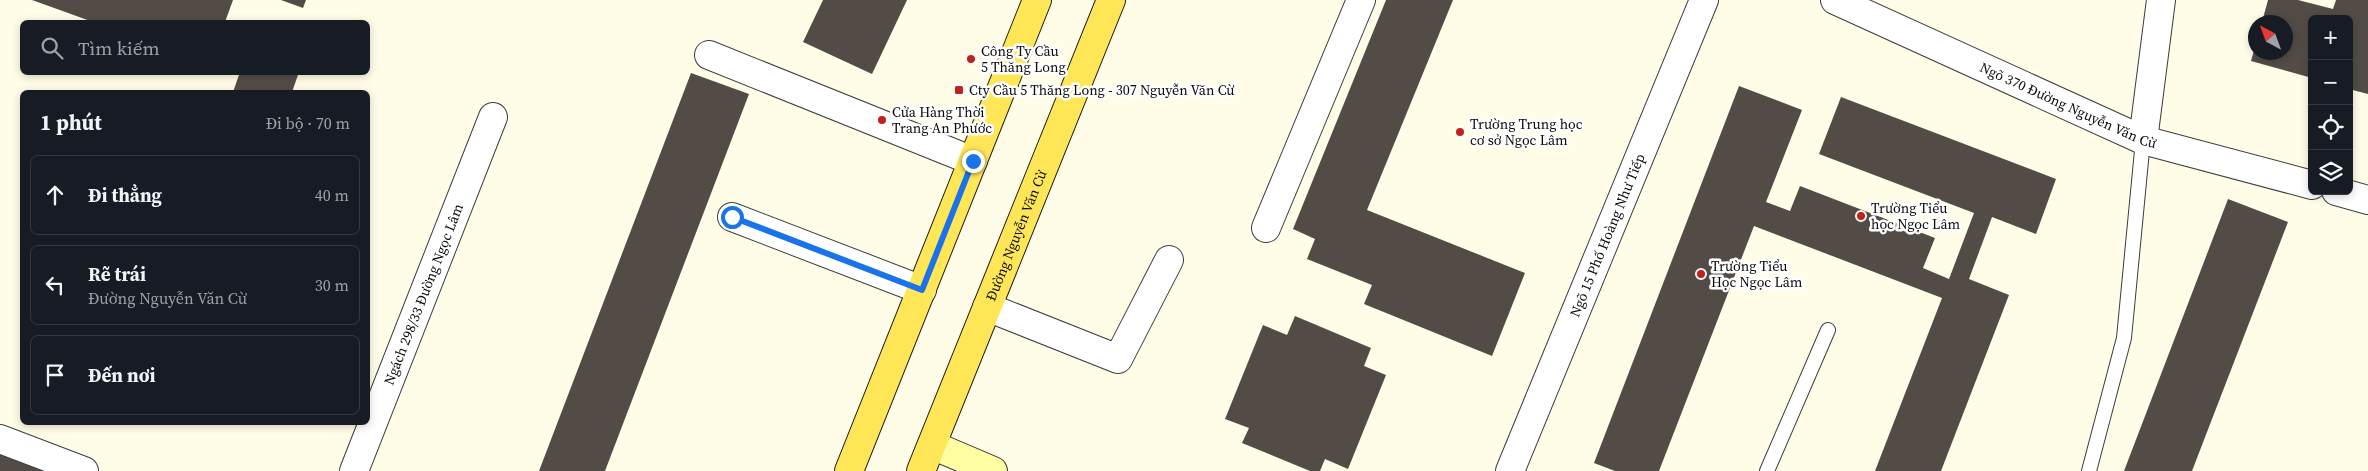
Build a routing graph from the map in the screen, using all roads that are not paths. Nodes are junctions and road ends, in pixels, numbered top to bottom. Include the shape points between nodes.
1 (1037, 0) edge
2 (1111, 0) edge
3 (1361, 0) edge
4 (1704, 0) edge
5 (1835, 0) edge
6 (2161, 0) edge
7 (709, 55) dead end
8 (493, 117) dead end
9 (2143, 140) junction
10 (973, 161) junction
11 (2308, 184) edge
12 (2350, 195) edge
13 (2368, 200) edge
14 (732, 217) dead end
15 (1266, 228) dead end
16 (1168, 260) dead end
17 (922, 290) junction
18 (987, 307) junction
19 (1828, 330) dead end
20 (0, 439) edge
21 (932, 445) junction
22 (56, 466) edge
23 (84, 471) edge
24 (354, 471) edge
25 (849, 471) edge
26 (921, 471) edge
27 (993, 471) edge
28 (1510, 471) edge
29 (1767, 471) edge
30 (2089, 471) edge

1 - 10 main road
2 - 18 main road, Đường Nguyễn Văn Cừ
3 - 15 street
4 - 28 street, Ngõ 15 Phố Hoàng Như Tiếp
5 - 9 street, Ngõ 370 Đường Nguyễn Văn Cừ
6 - 9 street
7 - 10 street
8 - 24 street, Ngách 298/33 Đường Ngọc Lâm
9 - 11 street, Ngõ 370 Đường Nguyễn Văn Cừ
9 - 30 lane via 2124,338
10 - 17 main road
12 - 13 street
14 - 17 street
16 - 18 street via 1118,359
17 - 25 main road
18 - 21 main road, Đường Nguyễn Văn Cừ
19 - 29 lane
20 - 22 street
21 - 26 main road, Đường Nguyễn Văn Cừ
21 - 27 street
22 - 23 street

